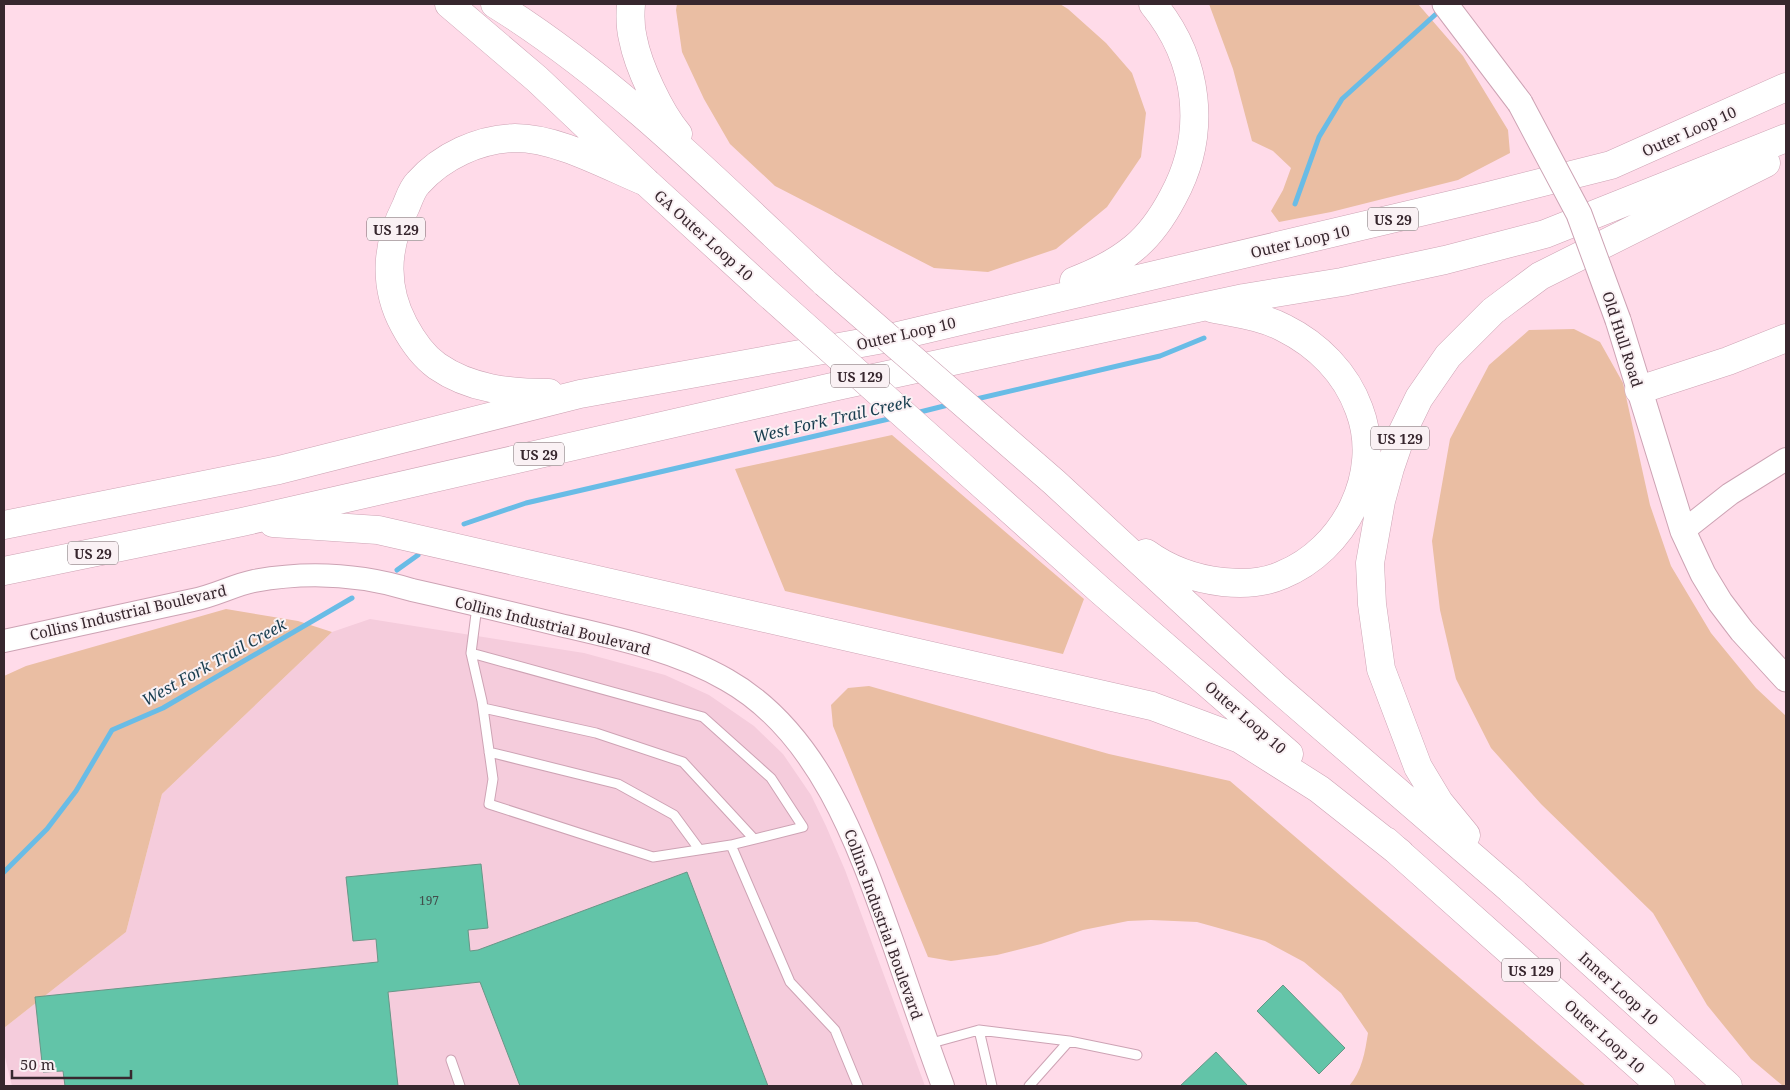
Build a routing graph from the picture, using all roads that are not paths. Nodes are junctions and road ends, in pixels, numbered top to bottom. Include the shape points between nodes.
1 (449, 4) edge
2 (495, 4) edge
3 (631, 4) edge
4 (1153, 4) edge
5 (1445, 4) edge
6 (1786, 87) edge
7 (1786, 138) edge
8 (1786, 154) edge
9 (646, 182) junction
10 (736, 200) junction
11 (762, 289) joint
12 (1202, 306) junction
13 (988, 314) junction
14 (1786, 338) edge
15 (1639, 390) junction
16 (580, 394) junction
17 (1786, 459) edge
18 (1054, 482) junction
19 (242, 522) junction
20 (4, 525) edge
21 (1683, 531) junction
22 (4, 571) edge
23 (477, 605) junction
24 (4, 641) edge
25 (471, 652) junction
26 (1786, 679) edge
27 (483, 708) junction
28 (489, 752) junction
29 (754, 839) junction
30 (731, 845) junction
31 (698, 849) junction
32 (1400, 853) junction
33 (1510, 889) junction
34 (979, 1030) junction
35 (1069, 1040) junction
36 (928, 1044) junction
37 (1137, 1055) dead end
38 (451, 1060) dead end
39 (460, 1086) edge
40 (858, 1086) edge
41 (943, 1086) edge
42 (992, 1086) edge
43 (1029, 1086) edge
44 (1661, 1086) edge
45 (1728, 1086) edge

1 - 9 highway, GA Outer Loop 10 via 537,79
2 - 10 highway via 542,34 632,105
3 - 10 highway via 633,40 658,103 674,129
4 - 13 highway via 1172,29 1182,52 1194,99 1193,143 1168,208 1155,227 1113,264
5 - 15 main road, Old Hull Road, bridge via 1520,102 1579,214 1618,320
6 - 13 highway, Outer Loop 10 / US 29 via 1611,165
7 - 12 highway, US 29 via 1545,234 1342,282
8 - 33 highway, US 129 via 1540,276 1504,302 1448,356 1419,398 1402,433 1381,501 1370,563 1381,670 1418,767 1439,802
9 - 11 highway, GA Outer Loop 10 / US 129
9 - 16 highway, US 129 via 553,143 514,138 473,145 438,164 417,184 398,222 390,248 395,309 412,340 436,365 460,379 486,387 522,393
10 - 18 highway, bridge
11 - 32 highway, Outer Loop 10 / US 129, bridge
12 - 18 highway via 1282,326 1312,345 1343,378 1360,410 1366,450 1360,489 1337,534 1322,551 1282,575 1260,582 1205,580 1153,558
12 - 19 highway, US 29
13 - 16 highway, Outer Loop 10 / US 29 via 889,338
14 - 15 highway
15 - 21 main road, Old Hull Road
16 - 20 highway, US 29 via 279,470
17 - 21 street via 1730,494
18 - 33 highway via 1275,686
19 - 22 highway, US 29
19 - 32 highway via 378,530 1152,706 1240,739 1319,789
21 - 26 main road, Old Hull Road via 1720,602
23 - 24 street, Collins Industrial Boulevard via 366,578 295,575 253,581 206,598
23 - 25 lane
23 - 36 street, Collins Industrial Boulevard via 594,632 685,661 728,680 766,708 798,743 847,824 866,868
25 - 27 lane
25 - 29 lane via 703,717 771,778 802,827
27 - 28 lane
27 - 29 lane via 596,733 683,762
28 - 31 lane via 618,784 674,815
28 - 31 lane via 493,778 489,804 653,858
29 - 30 lane
30 - 31 lane
30 - 40 lane via 790,982 835,1030
32 - 44 highway, Outer Loop 10 / US 129
33 - 45 highway, Inner Loop 10 / US 129
34 - 35 lane
34 - 36 lane
34 - 42 lane
35 - 37 lane
35 - 43 lane
36 - 41 street, Collins Industrial Boulevard
38 - 39 lane

